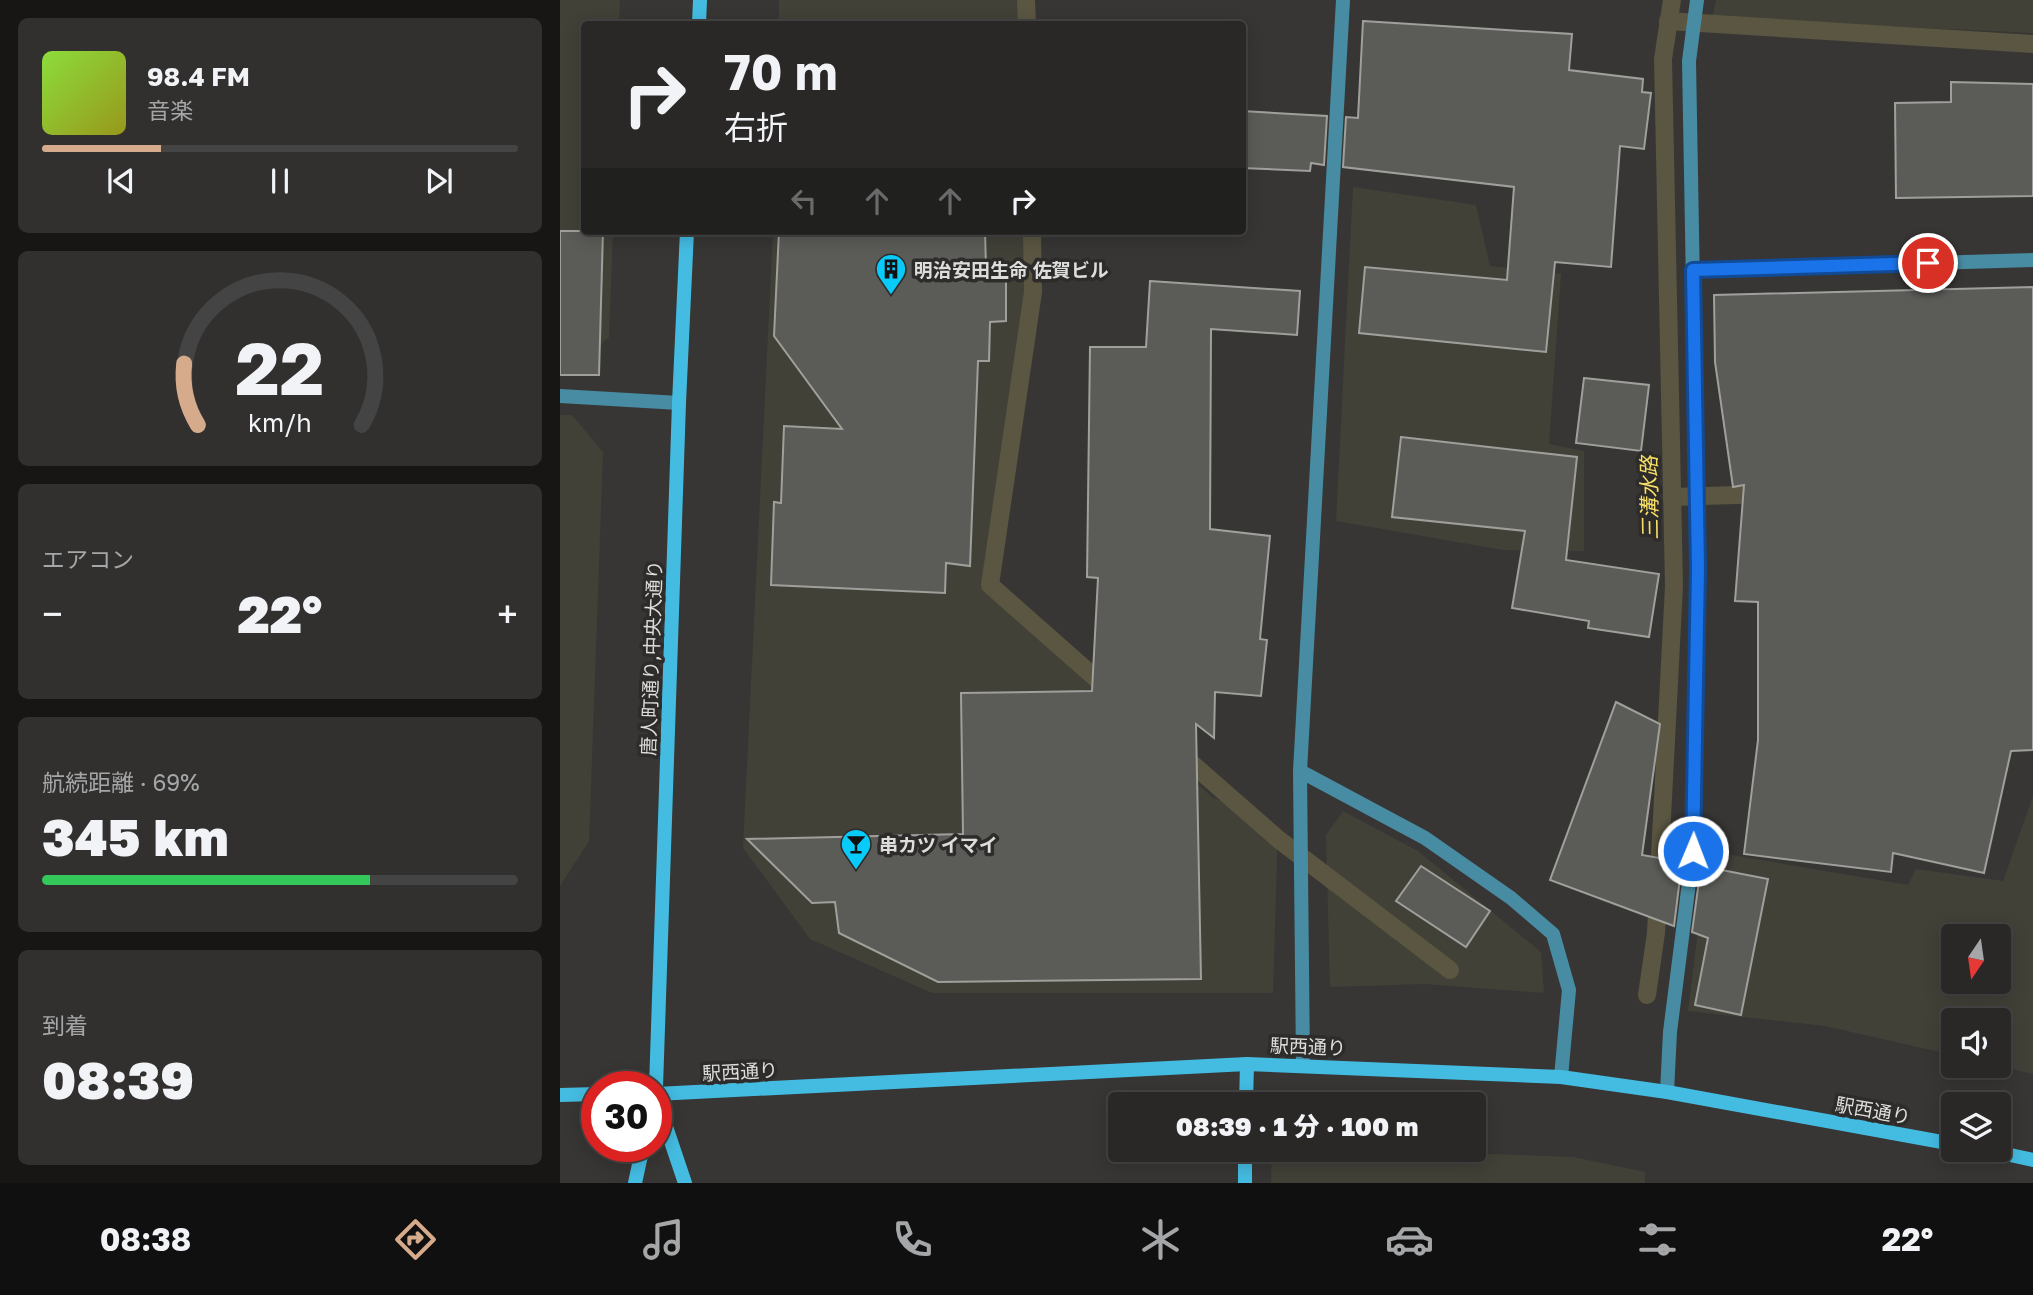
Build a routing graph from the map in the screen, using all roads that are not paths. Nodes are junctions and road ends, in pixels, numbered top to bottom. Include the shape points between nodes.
1 (700, 0) edge
2 (1343, 0) edge
3 (1696, 4) edge
4 (699, 21) edge
5 (687, 235) edge
6 (2033, 260) edge
7 (1693, 270) junction
8 (560, 396) edge
9 (679, 403) junction
10 (1300, 771) junction
11 (1247, 1064) junction
12 (1303, 1065) junction
13 (657, 1071) edge
14 (1561, 1077) junction
15 (1246, 1092) edge
16 (1667, 1092) junction
17 (581, 1094) edge
18 (672, 1094) edge
19 (560, 1095) edge
20 (1941, 1142) edge
21 (672, 1144) edge
22 (2011, 1155) edge
23 (2033, 1160) edge
24 (640, 1162) edge
25 (1245, 1162) edge
26 (635, 1183) edge
27 (685, 1183) edge
28 (1245, 1183) edge

1 - 4 main road
2 - 10 street
3 - 7 street via 1689,61
5 - 9 main road, 唐人町通り,中央大通り
6 - 7 street
7 - 16 street via 1697,506 1693,851
8 - 9 street
9 - 13 main road, 唐人町通り,中央大通り
10 - 12 street
10 - 14 street via 1425,838 1511,898 1553,934 1569,990
11 - 12 main road, 駅西通り
11 - 15 main road
11 - 18 main road, 駅西通り
12 - 14 main road, 駅西通り
14 - 16 main road, 駅西通り
16 - 20 main road, 駅西通り
17 - 19 main road
21 - 27 main road
22 - 23 main road
24 - 26 main road
25 - 28 main road

